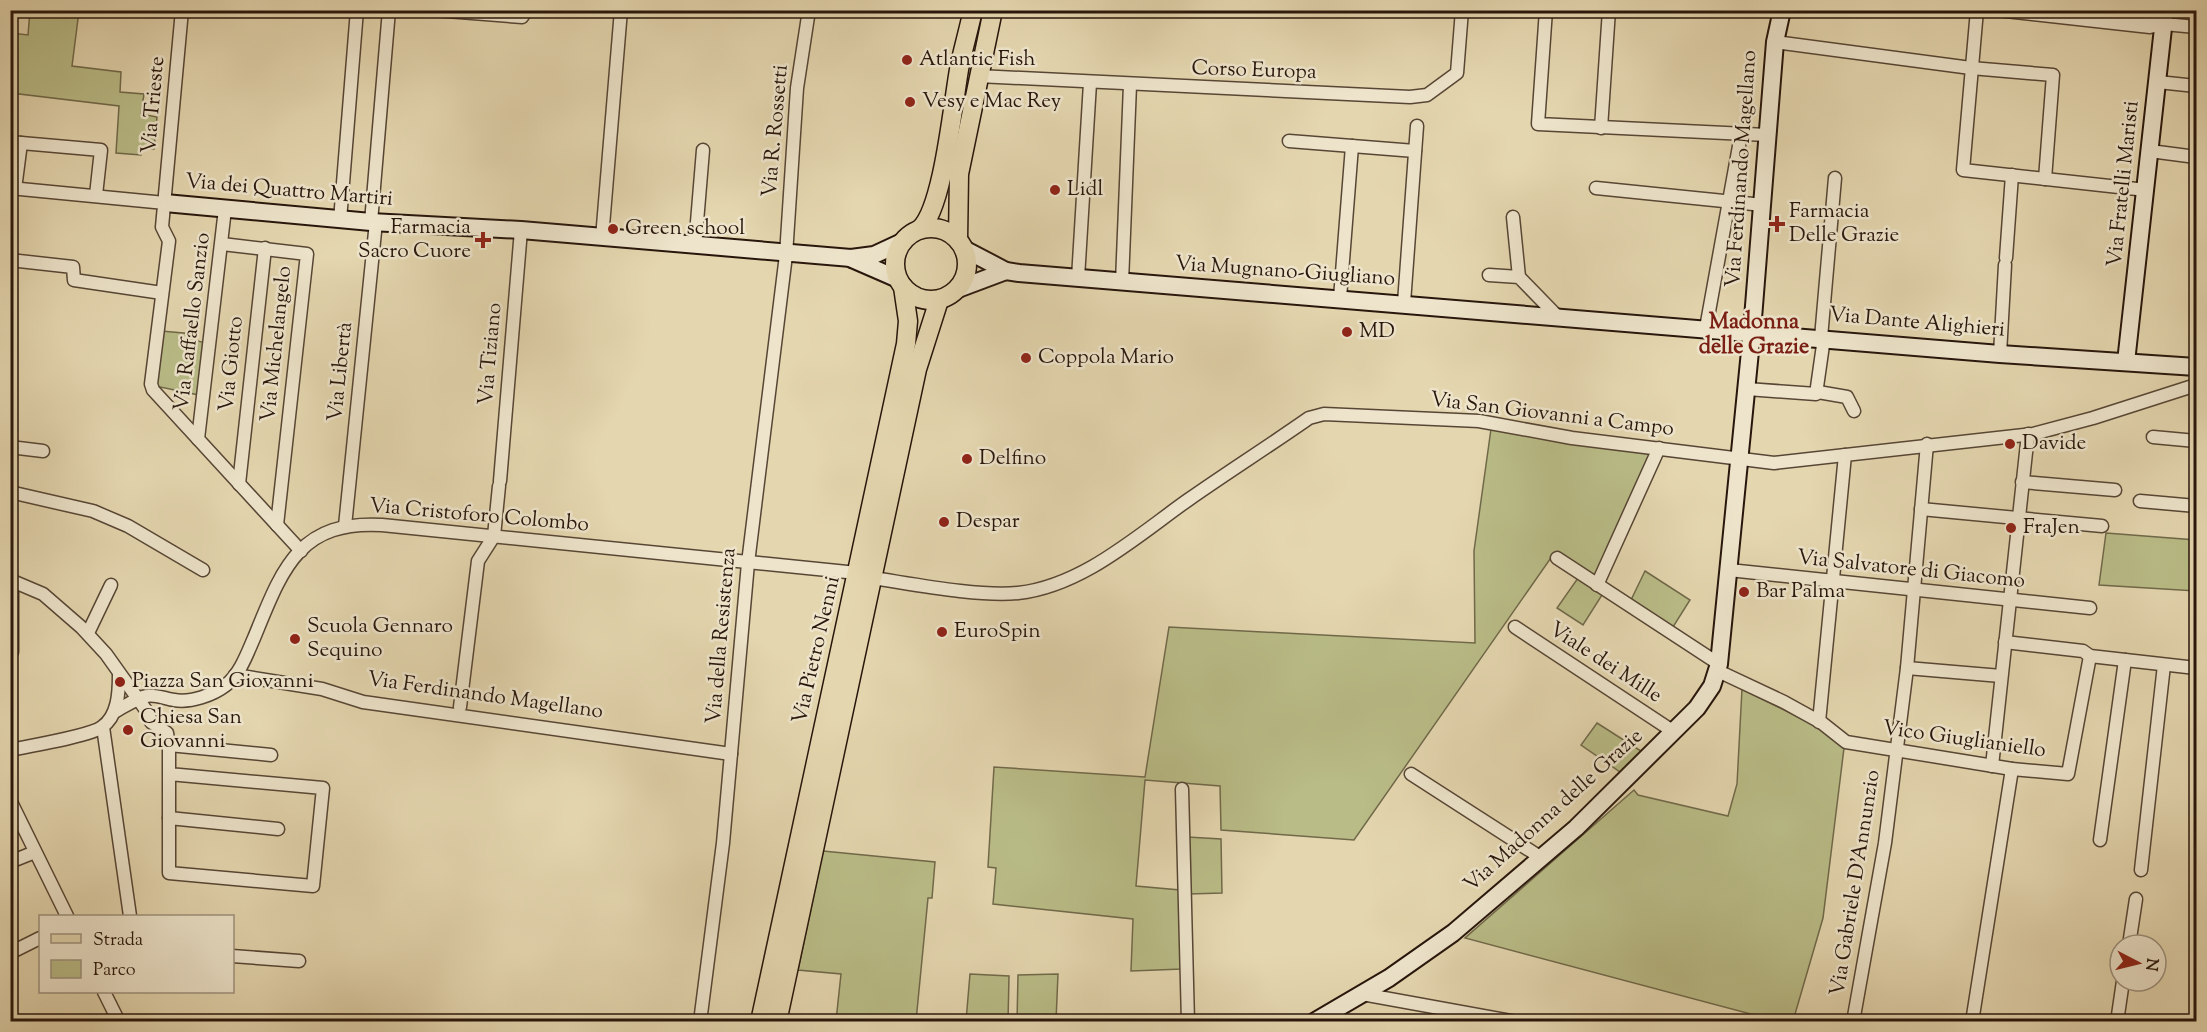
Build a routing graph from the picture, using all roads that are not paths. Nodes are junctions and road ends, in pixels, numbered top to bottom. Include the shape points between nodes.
1 (182, 10) edge
2 (357, 10) edge
3 (389, 10) edge
4 (434, 10) edge
5 (621, 10) edge
6 (809, 10) edge
7 (973, 10) edge
8 (993, 10) edge
9 (1462, 10) edge
10 (1546, 10) edge
11 (1609, 10) edge
12 (1782, 10) edge
13 (1977, 10) edge
14 (1998, 10) edge
15 (2091, 10) edge
16 (526, 13) edge
17 (2165, 17) edge
18 (2196, 27) edge
19 (1774, 42) junction
20 (1971, 68) junction
21 (978, 76) junction
22 (2158, 82) junction
23 (1090, 83) junction
24 (1130, 85) junction
25 (2196, 86) edge
26 (1417, 126) dead end
27 (1601, 128) junction
28 (1741, 135) junction
29 (1767, 135) junction
30 (1289, 141) dead end
31 (16, 142) edge
32 (1352, 146) junction
33 (703, 150) dead end
34 (1415, 151) junction
35 (2150, 151) junction
36 (2196, 157) edge
37 (2012, 175) junction
38 (1835, 178) dead end
39 (2045, 179) junction
40 (1596, 188) dead end
41 (13, 189) edge
42 (2146, 190) junction
43 (96, 195) junction
44 (1729, 201) junction
45 (165, 203) junction
46 (1763, 205) junction
47 (225, 209) junction
48 (1513, 217) dead end
49 (340, 220) junction
50 (374, 222) junction
51 (920, 229) junction
52 (521, 230) junction
53 (602, 238) junction
54 (902, 242) junction
55 (222, 244) junction
56 (961, 244) junction
57 (695, 246) junction
58 (265, 248) junction
59 (786, 255) junction
60 (851, 258) junction
61 (10, 261) edge
62 (1006, 271) junction
63 (1489, 275) dead end
64 (1519, 277) junction
65 (1078, 278) junction
66 (1122, 282) junction
67 (900, 283) junction
68 (958, 289) junction
69 (162, 293) junction
70 (1340, 298) junction
71 (939, 300) junction
72 (1404, 303) junction
73 (1559, 316) junction
74 (1706, 328) junction
75 (1752, 331) junction
76 (1823, 338) junction
77 (2000, 354) junction
78 (2126, 362) junction
79 (2196, 367) edge
80 (2196, 385) edge
81 (1747, 389) junction
82 (1818, 392) junction
83 (1854, 411) dead end
84 (2028, 434) junction
85 (2153, 437) dead end
86 (198, 439) junction
87 (2196, 441) edge
88 (1927, 444) junction
89 (10, 447) edge
90 (1659, 448) junction
91 (43, 451) dead end
92 (1845, 455) junction
93 (1740, 460) junction
94 (2022, 482) junction
95 (239, 483) junction
96 (2115, 490) dead end
97 (10, 492) edge
98 (2140, 501) dead end
99 (2196, 506) edge
100 (1921, 509) junction
101 (2018, 518) junction
102 (277, 525) junction
103 (345, 526) junction
104 (2102, 526) dead end
105 (494, 536) junction
106 (301, 551) junction
107 (1557, 558) dead end
108 (748, 563) junction
109 (203, 570) dead end
110 (1729, 570) junction
111 (865, 576) junction
112 (11, 580) edge
113 (1833, 581) junction
114 (111, 585) dead end
115 (1598, 585) junction
116 (1914, 590) junction
117 (2009, 600) junction
118 (2090, 609) dead end
119 (1515, 627) dead end
120 (88, 633) junction
121 (2005, 642) junction
122 (12, 652) edge
123 (2090, 656) junction
124 (2125, 660) junction
125 (2164, 665) junction
126 (1719, 667) junction
127 (1906, 668) junction
128 (2196, 668) edge
129 (119, 674) junction
130 (235, 675) junction
131 (2001, 676) junction
132 (139, 699) junction
133 (460, 707) dead end
134 (114, 712) junction
135 (1819, 722) junction
136 (103, 727) junction
137 (1674, 732) junction
138 (169, 745) junction
139 (10, 750) edge
140 (1895, 751) junction
141 (730, 754) junction
142 (271, 755) dead end
143 (1992, 766) junction
144 (2012, 769) junction
145 (169, 774) junction
146 (1411, 774) dead end
147 (1182, 789) dead end
148 (10, 800) edge
149 (169, 818) junction
150 (278, 829) dead end
151 (2100, 840) dead end
152 (35, 852) junction
153 (1540, 857) junction
154 (10, 862) edge
155 (2141, 870) dead end
156 (2136, 899) dead end
157 (66, 915) edge
158 (130, 915) edge
159 (2131, 933) edge
160 (39, 938) edge
161 (10, 953) edge
162 (234, 956) edge
163 (299, 962) dead end
164 (104, 993) edge
165 (2121, 993) edge
166 (1362, 994) junction
167 (119, 1022) edge
168 (700, 1022) edge
169 (760, 1022) edge
170 (777, 1022) edge
171 (1188, 1022) edge
172 (1314, 1022) edge
173 (1516, 1022) edge
174 (1853, 1022) edge
175 (1972, 1022) edge
176 (2117, 1022) edge

1 - 45 street, Via Trieste
2 - 49 street
3 - 50 street, Via Libertà
4 - 16 street
5 - 53 street
6 - 59 street, Via R. Rossetti via 797,88
7 - 51 main road via 941,176 925,225
8 - 21 main road
9 - 24 street, Corso Europa via 1457,73 1427,95
10 - 27 street via 1538,124
11 - 27 street
12 - 19 street, Via Ferdinando Magellano
13 - 20 street
14 - 17 street via 2150,27
15 - 17 street
17 - 18 street
17 - 22 street, Via Fratelli Maristi
19 - 20 street
19 - 29 street, Via Ferdinando Magellano
20 - 37 street via 1963,170
20 - 39 street via 2053,75
21 - 23 street, Corso Europa
21 - 56 main road via 959,174
22 - 25 street
22 - 35 street, Via Fratelli Maristi
23 - 24 street, Corso Europa
23 - 65 street
24 - 66 street
26 - 34 street
27 - 28 street
28 - 29 street
28 - 44 street
29 - 46 street, Via Ferdinando Magellano
30 - 32 street
31 - 41 street
31 - 43 street via 101,150
32 - 34 street
32 - 70 street
33 - 57 street
34 - 72 street
35 - 36 street
35 - 42 street, Via Fratelli Maristi
37 - 39 street
37 - 77 street
38 - 76 street
39 - 42 street
40 - 44 street
41 - 43 street, Via dei Quattro Martiri
42 - 78 street, Via Fratelli Maristi
43 - 45 street, Via dei Quattro Martiri
44 - 46 street
44 - 74 street
45 - 47 street, Via dei Quattro Martiri
45 - 69 street, Via Trieste via 162,227 169,241
46 - 75 street, Via Ferdinando Magellano
47 - 49 street, Via dei Quattro Martiri
47 - 55 street, Via Raffaello Sanzio
48 - 64 street
49 - 50 street, Via dei Quattro Martiri
50 - 52 street, Via dei Quattro Martiri
50 - 103 street, Via Libertà
51 - 54 main road
51 - 56 main road via 941,229
52 - 53 street, Via dei Quattro Martiri
52 - 105 street, Via Tiziano
53 - 57 street, Via dei Quattro Martiri
54 - 60 street, Via dei Quattro Martiri via 874,255
54 - 67 main road via 895,260
55 - 58 street, Via Michelangelo
55 - 86 street, Via Raffaello Sanzio
56 - 62 street, Via Mugnano-Giugliano
56 - 68 main road via 967,270
57 - 59 street, Via dei Quattro Martiri
58 - 95 street, Via Giotto
58 - 102 street, Via Michelangelo via 307,254
59 - 60 street, Via dei Quattro Martiri
59 - 108 street, Via della Resistenza
60 - 67 street, Via dei Quattro Martiri
61 - 69 street via 73,267 74,280
62 - 65 street, Via Mugnano-Giugliano
62 - 68 street, Via Mugnano-Giugliano
63 - 64 street
64 - 73 street
65 - 66 street, Via Mugnano-Giugliano
66 - 70 street, Via Mugnano-Giugliano
67 - 71 main road via 920,299
67 - 111 main road, Via Pietro Nenni via 908,321 906,344
68 - 71 main road
69 - 86 street, Via Trieste via 152,388
70 - 72 street, Via Mugnano-Giugliano
71 - 111 main road, Via Pietro Nenni via 917,369
72 - 73 street, Via Mugnano-Giugliano
73 - 74 street, Via Dante Alighieri
74 - 75 street, Via Dante Alighieri
75 - 76 street, Via Dante Alighieri
75 - 81 street, Via Madonna delle Grazie
76 - 77 street, Via Dante Alighieri
76 - 82 street
77 - 78 street, Via Dante Alighieri
78 - 79 street, Via Dante Alighieri
80 - 84 street, Via San Giovanni a Campo
81 - 82 street via 1812,395
81 - 93 street, Via Madonna delle Grazie
82 - 83 street via 1847,397
84 - 88 street, Via San Giovanni a Campo
84 - 94 street
85 - 87 street
86 - 95 street, Via Trieste
88 - 92 street, Via San Giovanni a Campo
88 - 100 street, Via Gabriele D'Annunzio
89 - 91 street
90 - 93 street, Via San Giovanni a Campo
90 - 111 street, Via San Giovanni a Campo via 1572,438 1479,421 1324,414 1309,418 1120,549 1076,575 1041,589 1007,594
90 - 115 street
92 - 93 street, Via San Giovanni a Campo via 1774,463
92 - 113 street
93 - 110 street, Via Madonna delle Grazie
94 - 96 street
94 - 101 street
95 - 102 street, Via Trieste
97 - 109 street via 93,511 128,526
98 - 99 street
100 - 101 street
100 - 116 street, Via Gabriele D'Annunzio
101 - 104 street
101 - 117 street
102 - 106 street, Via Trieste
103 - 105 street, Via Cristoforo Colombo via 382,525
103 - 106 street, Via Cristoforo Colombo via 320,534
105 - 108 street, Via Cristoforo Colombo
105 - 133 street via 478,561
106 - 130 street, Via Cristoforo Colombo via 283,574
107 - 115 street, Vico Giuglianiello
108 - 111 street, Via Cristoforo Colombo
108 - 141 street, Via della Resistenza
110 - 113 street, Via Salvatore di Giacomo
110 - 126 street, Via Madonna delle Grazie
111 - 169 main road, Via Pietro Nenni
111 - 170 main road, Via Pietro Nenni
112 - 120 street via 56,603
112 - 122 street
113 - 116 street, Via Salvatore di Giacomo
113 - 135 street
114 - 120 street
115 - 126 street, Vico Giuglianiello
116 - 117 street, Via Salvatore di Giacomo
116 - 127 street, Via Gabriele D'Annunzio
117 - 118 street, Via Salvatore di Giacomo
117 - 121 street
119 - 137 street, Viale dei Mille
120 - 129 street
121 - 123 street via 2083,651
121 - 131 street
123 - 124 street
123 - 144 street, Vico Giuglianiello via 2068,774
124 - 125 street
124 - 151 street
125 - 128 street
125 - 155 street
126 - 135 street, Vico Giuglianiello
126 - 137 street, Via Madonna delle Grazie via 1706,697
127 - 131 street
127 - 140 street, Via Gabriele D'Annunzio
129 - 132 street
129 - 134 street
130 - 132 street, Via Cristoforo Colombo via 225,686 201,697 184,701 153,696
130 - 141 street, Via Ferdinando Magellano via 322,689 363,702
131 - 143 street
132 - 134 street
132 - 138 street via 151,722 167,733
134 - 136 street
135 - 140 street, Vico Giuglianiello via 1846,742
136 - 139 street
136 - 158 street
137 - 153 street, Via Madonna delle Grazie via 1609,797
138 - 142 street
138 - 145 street
140 - 143 street, Vico Giuglianiello
140 - 174 street, Via Gabriele D'Annunzio via 1885,843
141 - 168 street, Via della Resistenza
143 - 144 street, Vico Giuglianiello
144 - 175 street
145 - 149 street
145 - 149 street via 323,788 313,886 169,873
146 - 153 street
147 - 171 street
148 - 152 street
149 - 150 street
152 - 154 street
152 - 157 street
153 - 166 street, Via Madonna delle Grazie via 1453,933
156 - 159 street
160 - 161 street
162 - 163 street
164 - 167 street
165 - 176 street
166 - 172 street, Via Madonna delle Grazie
166 - 173 street

